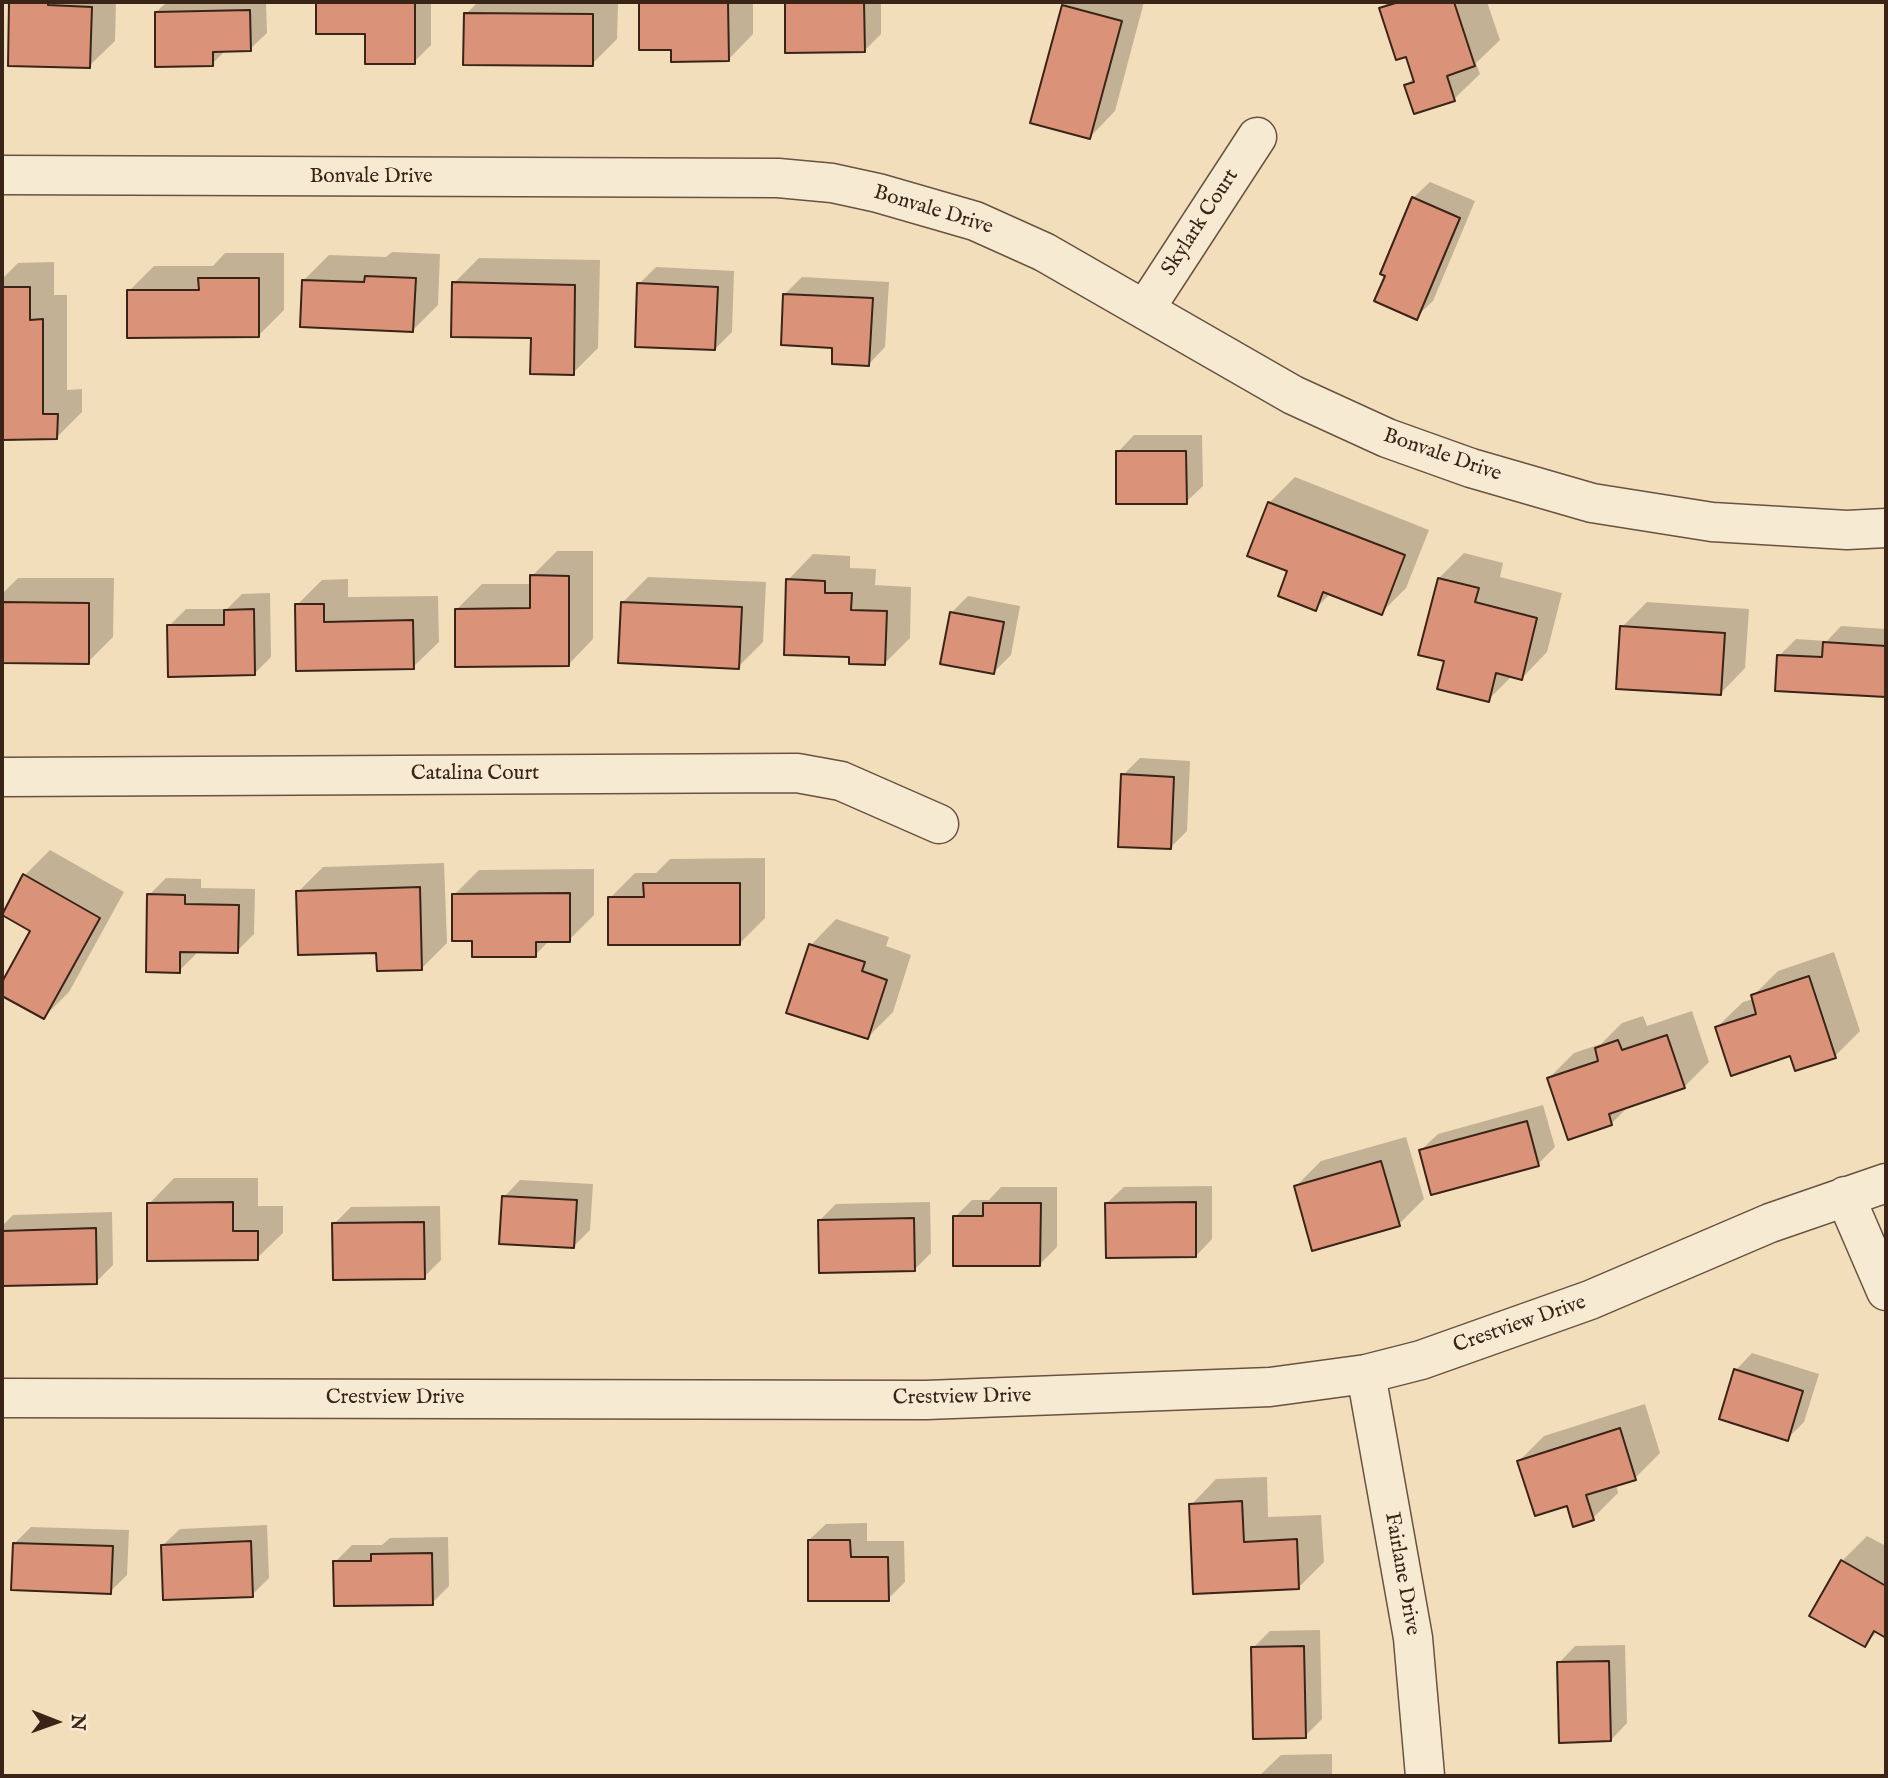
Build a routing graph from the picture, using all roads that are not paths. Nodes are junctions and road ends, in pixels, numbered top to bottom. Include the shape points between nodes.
1 (1256, 136) dead end
2 (2, 175) edge
3 (1145, 309) junction
4 (1886, 528) edge
5 (2, 777) edge
6 (939, 824) dead end
7 (1886, 1183) edge
8 (1845, 1196) junction
9 (1886, 1291) edge
10 (1366, 1374) junction
11 (2, 1398) edge
12 (1425, 1776) edge

1 - 3 street, Skylark Court
2 - 3 street, Bonvale Drive via 778,178 832,183 975,221 1044,252
3 - 4 street, Bonvale Drive via 1293,395 1387,438 1550,492 1712,522
5 - 6 street, Catalina Court via 797,774 841,781
7 - 8 street, Crestview Drive
8 - 9 street
8 - 10 street, Crestview Drive via 1590,1300 1421,1360
10 - 11 street, Crestview Drive via 1270,1387 926,1400
10 - 12 street, Fairlane Drive via 1413,1638

